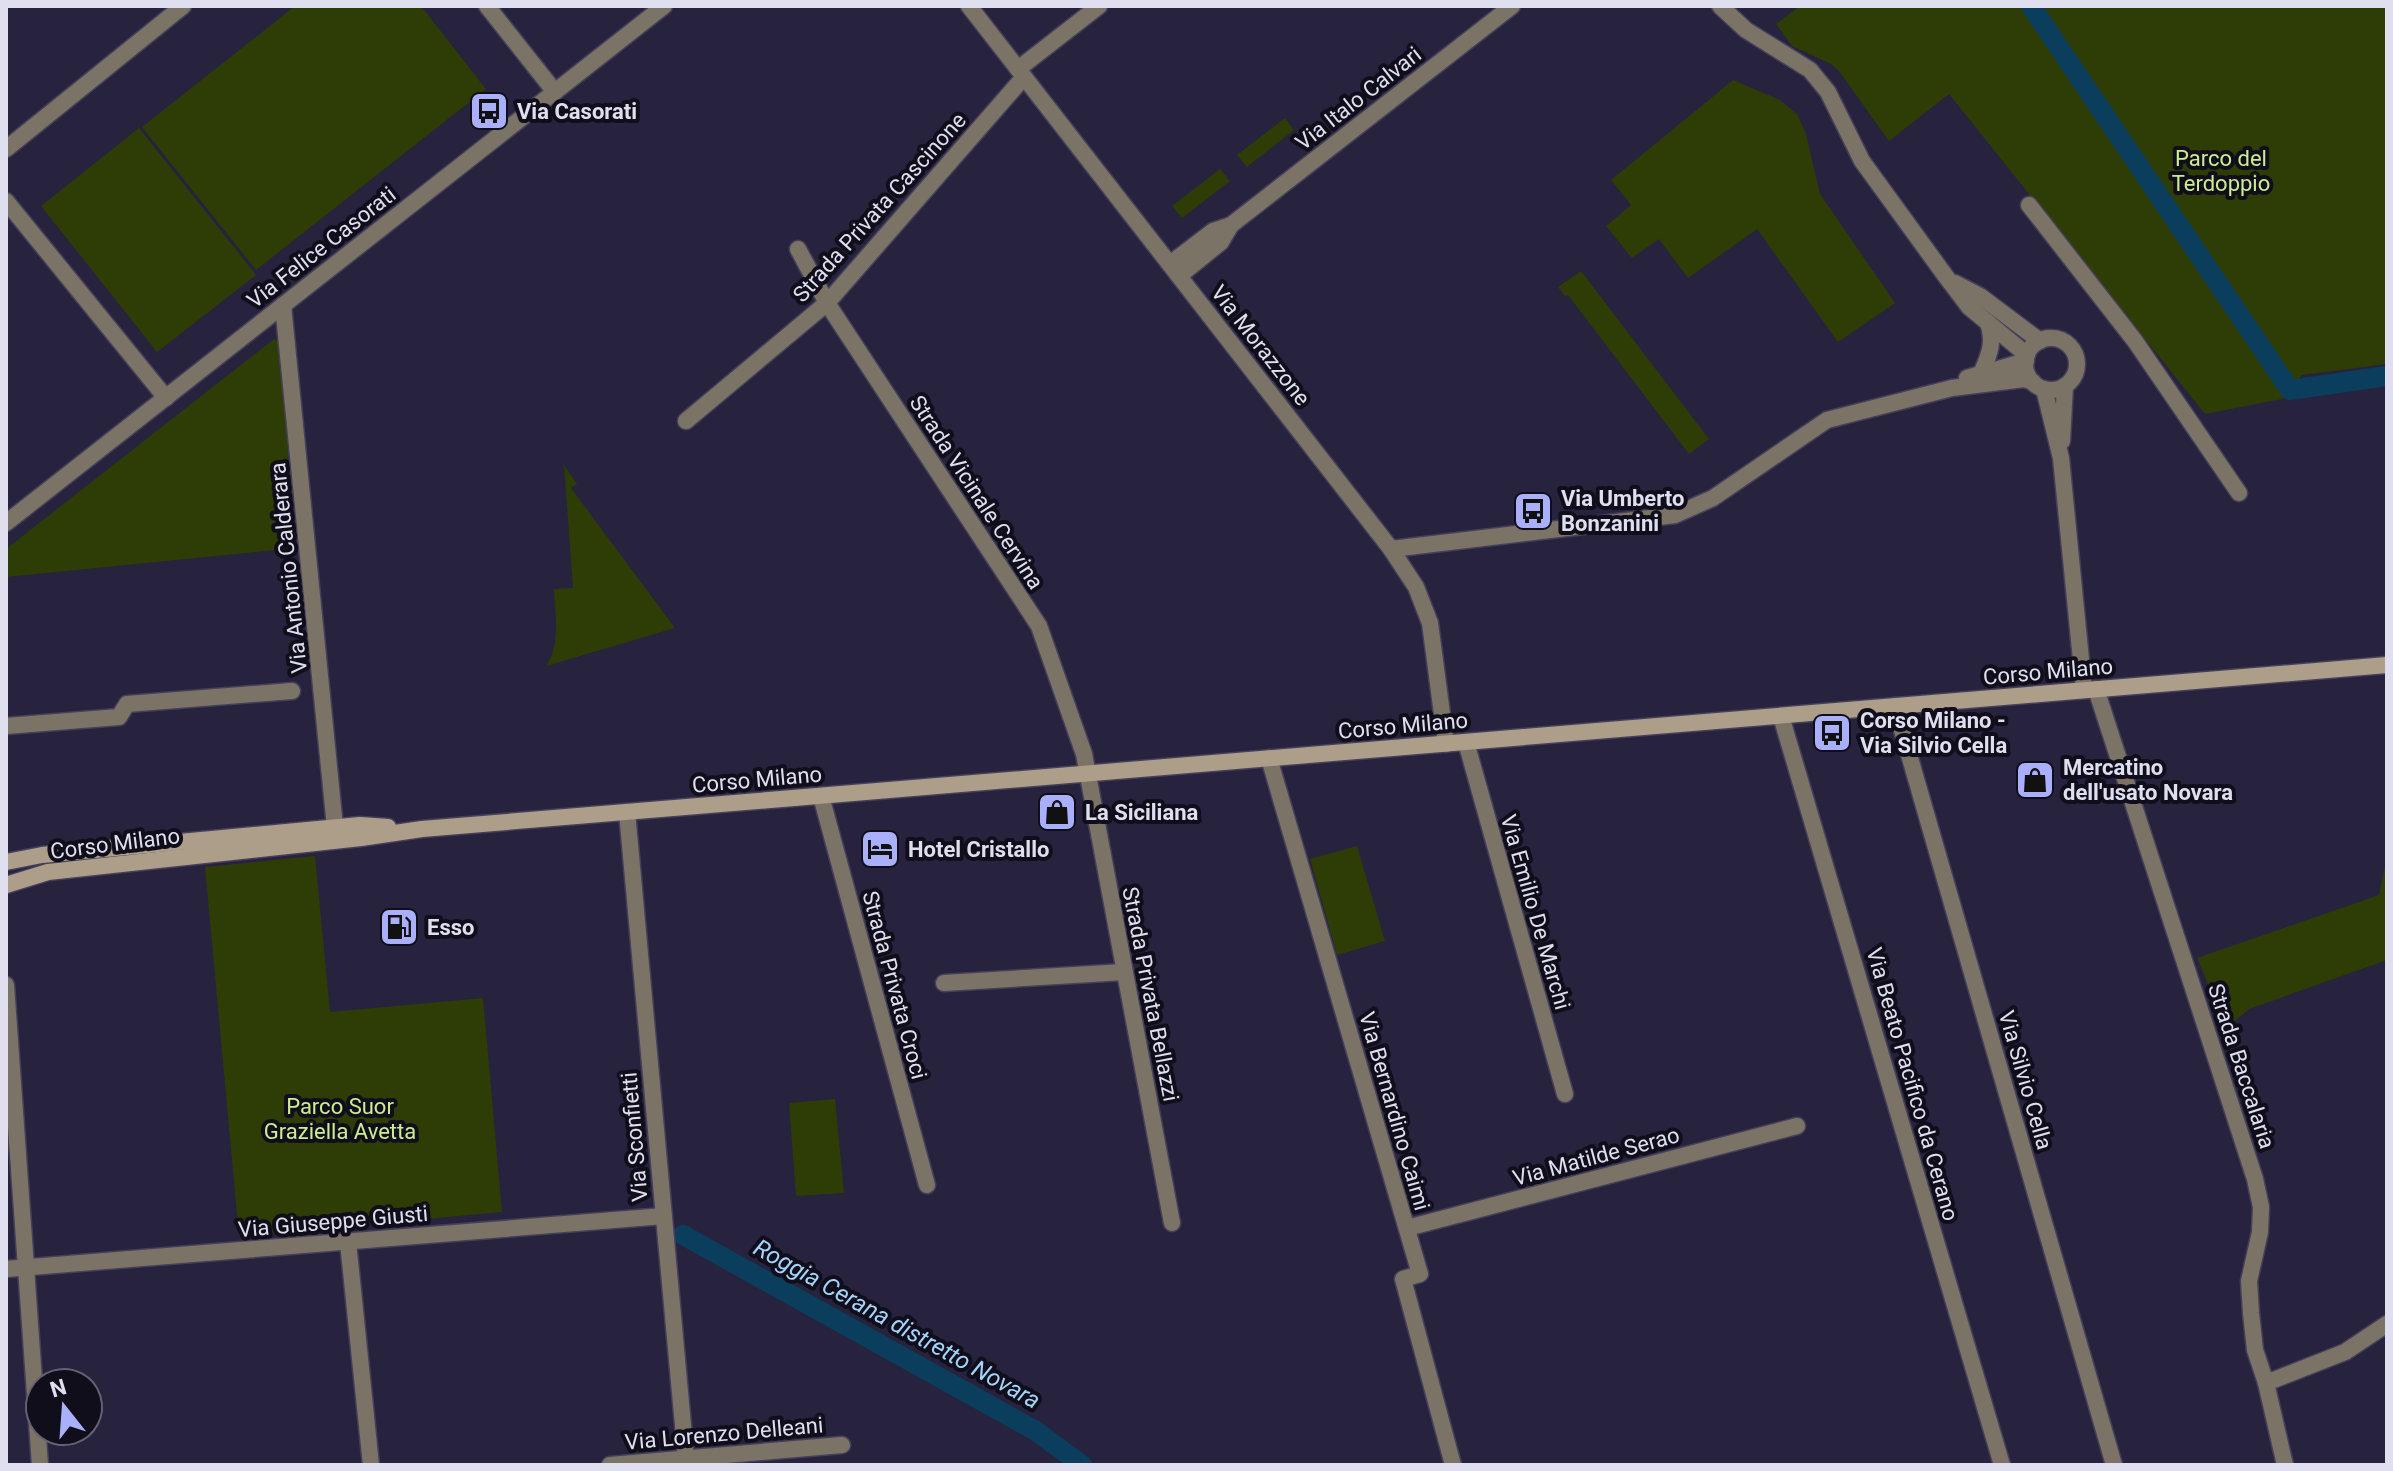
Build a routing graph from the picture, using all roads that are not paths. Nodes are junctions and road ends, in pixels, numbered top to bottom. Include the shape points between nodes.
1 (183, 6) edge
2 (487, 6) edge
3 (664, 6) edge
4 (969, 6) edge
5 (1099, 6) edge
6 (1512, 6) edge
7 (1720, 6) edge
8 (1021, 73) junction
9 (555, 92) junction
10 (6, 149) edge
11 (6, 201) edge
12 (2029, 205) dead end
13 (798, 249) dead end
14 (1174, 270) junction
15 (1947, 278) junction
16 (827, 303) junction
17 (283, 305) junction
18 (1988, 323) junction
19 (2040, 341) junction
20 (2026, 358) junction
21 (1981, 374) junction
22 (2039, 385) junction
23 (2065, 386) junction
24 (1952, 388) junction
25 (166, 398) junction
26 (686, 421) dead end
27 (2061, 458) junction
28 (2239, 493) dead end
29 (6, 523) edge
30 (1391, 549) junction
31 (2387, 665) edge
32 (2090, 690) junction
33 (292, 691) dead end
34 (1895, 706) junction
35 (1781, 716) junction
36 (6, 726) edge
37 (1466, 742) junction
38 (1446, 744) junction
39 (1269, 758) junction
40 (1087, 774) junction
41 (821, 796) junction
42 (627, 812) junction
43 (335, 827) junction
44 (422, 829) junction
45 (6, 862) edge
46 (48, 872) junction
47 (8, 887) edge
48 (1124, 972) junction
49 (944, 983) dead end
50 (6, 988) edge
51 (1565, 1094) dead end
52 (1797, 1126) dead end
53 (927, 1185) dead end
54 (664, 1216) junction
55 (1172, 1223) dead end
56 (1407, 1228) junction
57 (348, 1242) junction
58 (25, 1268) junction
59 (6, 1269) edge
60 (2387, 1324) edge
61 (2266, 1383) junction
62 (842, 1445) dead end
63 (686, 1458) junction
64 (40, 1465) edge
65 (371, 1465) edge
66 (610, 1465) edge
67 (1453, 1465) edge
68 (2002, 1465) edge
69 (2114, 1465) edge
70 (2285, 1465) edge

1 - 10 street
2 - 9 street
3 - 9 street, Via Felice Casorati
4 - 8 street, Via Morazzone
5 - 8 street, Strada Privata Cascinone
6 - 14 street, Via Italo Calvari via 1231,225 1213,231
7 - 15 street via 1746,30 1810,70 1828,92 1862,161
8 - 14 street, Via Morazzone
8 - 16 street, Strada Privata Cascinone
9 - 17 street, Via Felice Casorati
11 - 25 street
12 - 28 street
13 - 16 street, Strada Vicinale Cervina
14 - 30 street, Via Morazzone
15 - 18 street
15 - 19 street
16 - 26 street, Strada Privata Cascinone
16 - 40 street, Strada Vicinale Cervina via 1039,626
17 - 25 street, Via Felice Casorati
17 - 43 street, Via Antonio Calderara
18 - 20 street
18 - 21 street via 1992,349
19 - 20 street
19 - 23 street via 2055,338 2077,357 2076,373
20 - 21 street
20 - 22 street via 2026,368
21 - 24 street
22 - 23 street via 2051,390
22 - 24 street via 2024,379
22 - 27 street
23 - 27 street
24 - 30 street via 1827,420 1713,498 1675,515
25 - 29 street, Via Felice Casorati
27 - 32 street, Strada Baccalaria
30 - 38 street, Via Morazzone via 1416,587 1430,623
31 - 32 main road, Corso Milano
32 - 34 main road, Corso Milano
32 - 61 street, Strada Baccalaria via 2255,1179 2260,1232 2249,1281 2255,1350
33 - 36 street via 127,704 119,717
34 - 35 main road, Corso Milano
34 - 69 street, Via Silvio Cella
35 - 37 main road, Corso Milano
35 - 68 street, Via Beato Pacifico da Cerano
37 - 38 main road, Corso Milano
37 - 51 street, Via Emilio De Marchi
38 - 39 main road, Corso Milano
39 - 40 main road, Corso Milano
39 - 56 street, Via Bernardino Caimi
40 - 41 main road, Corso Milano
40 - 48 street, Strada Privata Bellazzi
41 - 42 main road, Corso Milano
41 - 53 street, Strada Privata Croci
42 - 44 main road, Corso Milano
42 - 54 street, Via Sconfietti
43 - 44 main road, Corso Milano
43 - 45 main road, Corso Milano
43 - 46 main road via 334,834 55,865
44 - 46 main road, Corso Milano
46 - 47 main road, Corso Milano
48 - 49 street
48 - 55 street, Strada Privata Bellazzi
50 - 58 street
52 - 56 street, Via Matilde Serao
54 - 57 street, Via Giuseppe Giusti
54 - 63 street, Via Sconfietti
56 - 67 street, Via Bernardino Caimi via 1420,1274 1403,1279
57 - 58 street, Via Giuseppe Giusti
57 - 65 street
58 - 59 street, Via Giuseppe Giusti
58 - 64 street
60 - 61 street via 2345,1352
61 - 70 street, Strada Baccalaria
62 - 63 street, Via Lorenzo Delleani
63 - 66 street, Via Lorenzo Delleani

